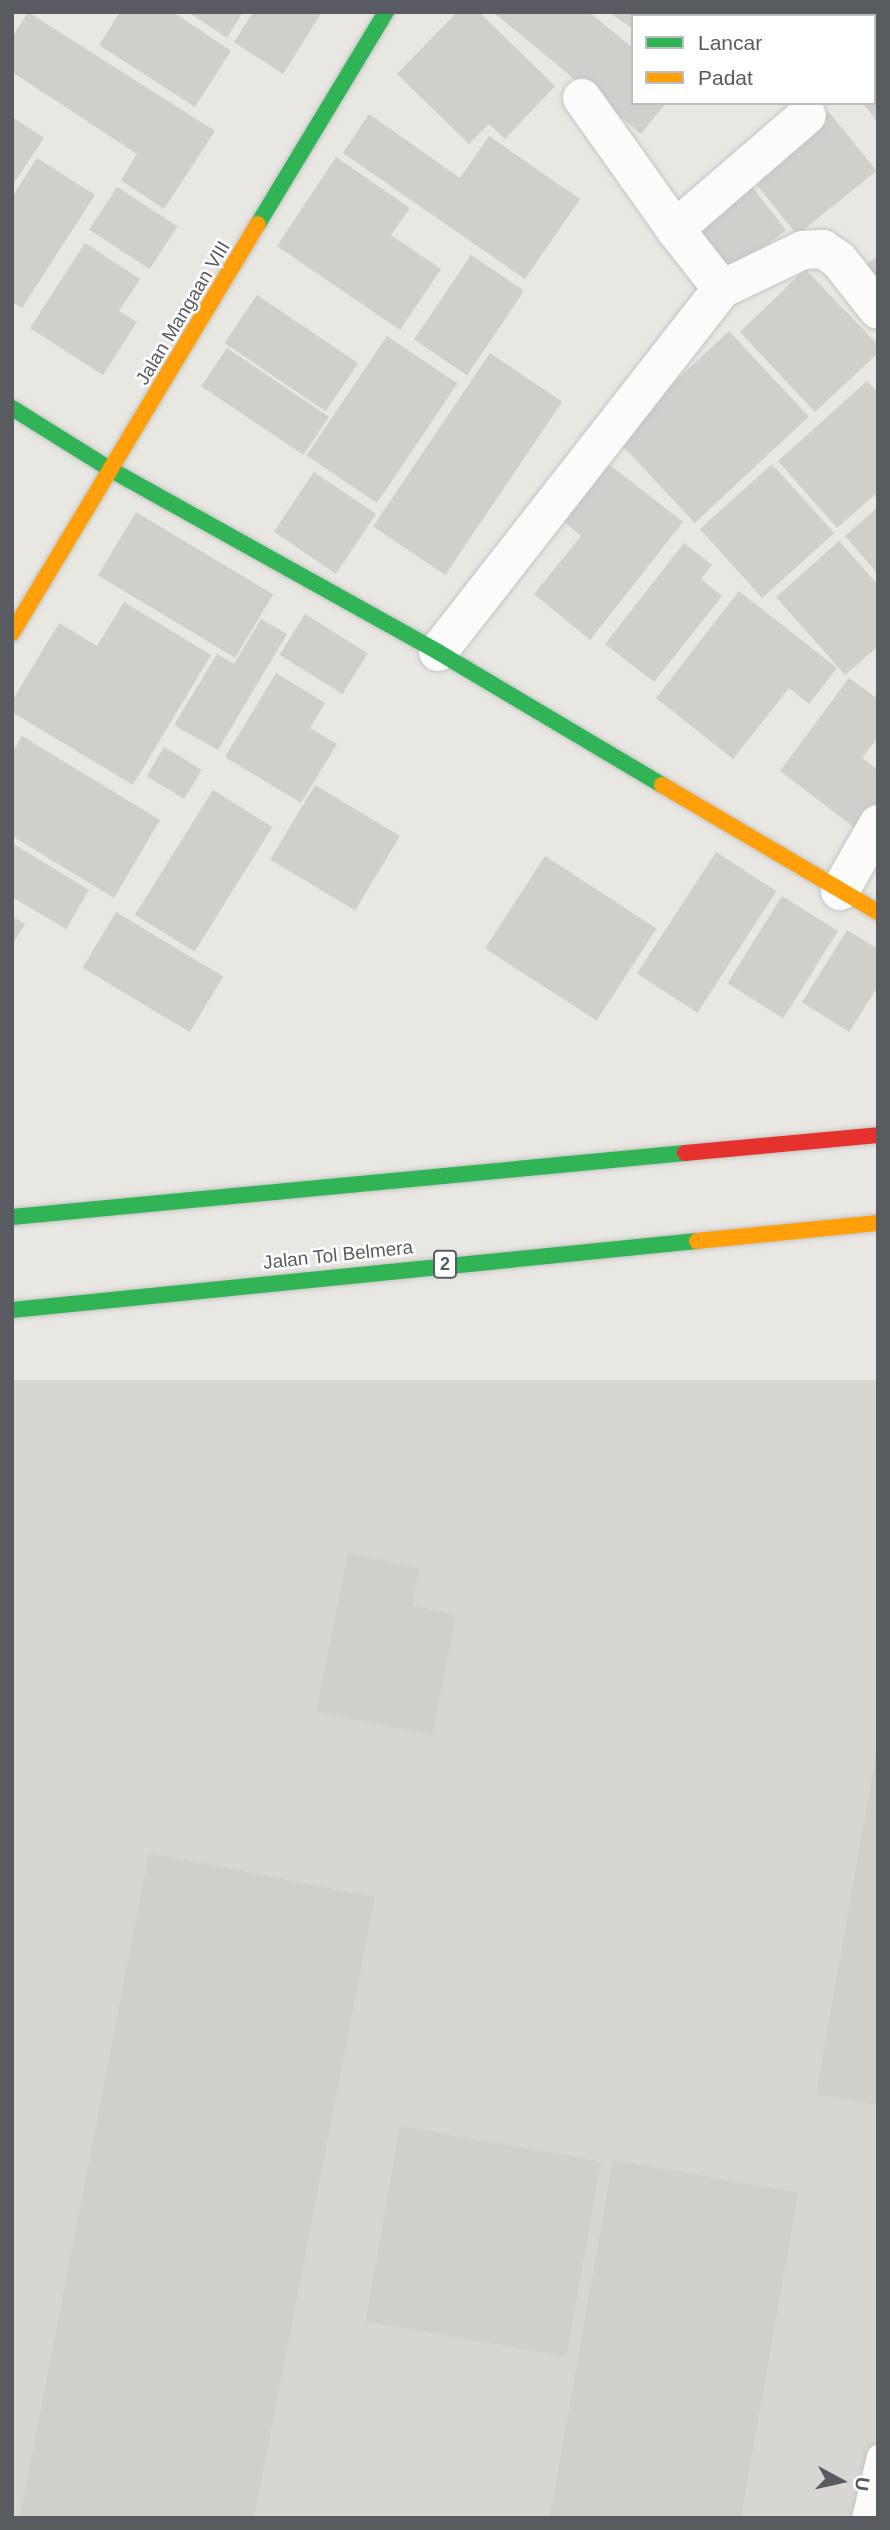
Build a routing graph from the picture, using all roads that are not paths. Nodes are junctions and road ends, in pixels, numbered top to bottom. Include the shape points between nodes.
1 (386, 12) edge
2 (582, 98) dead end
3 (807, 116) dead end
4 (675, 229) junction
5 (722, 289) junction
6 (878, 310) edge
7 (12, 408) edge
8 (113, 471) junction
9 (12, 633) edge
10 (438, 652) junction
11 (878, 824) edge
12 (840, 891) junction
13 (878, 912) edge
14 (878, 1135) edge
15 (12, 1217) edge
16 (878, 1223) edge
17 (12, 1310) edge
18 (878, 2456) edge
19 (863, 2518) edge

1 - 8 main road, Jalan Mangaan VIII
2 - 4 street
3 - 4 street
4 - 5 street
5 - 6 street via 803,250 823,249 839,260
5 - 10 street
7 - 8 main road
8 - 9 main road, Jalan Mangaan VIII
8 - 10 main road
10 - 12 main road
11 - 12 street
12 - 13 main road
14 - 15 main road
16 - 17 main road, Jalan Tol Belmera / 2
18 - 19 lane

